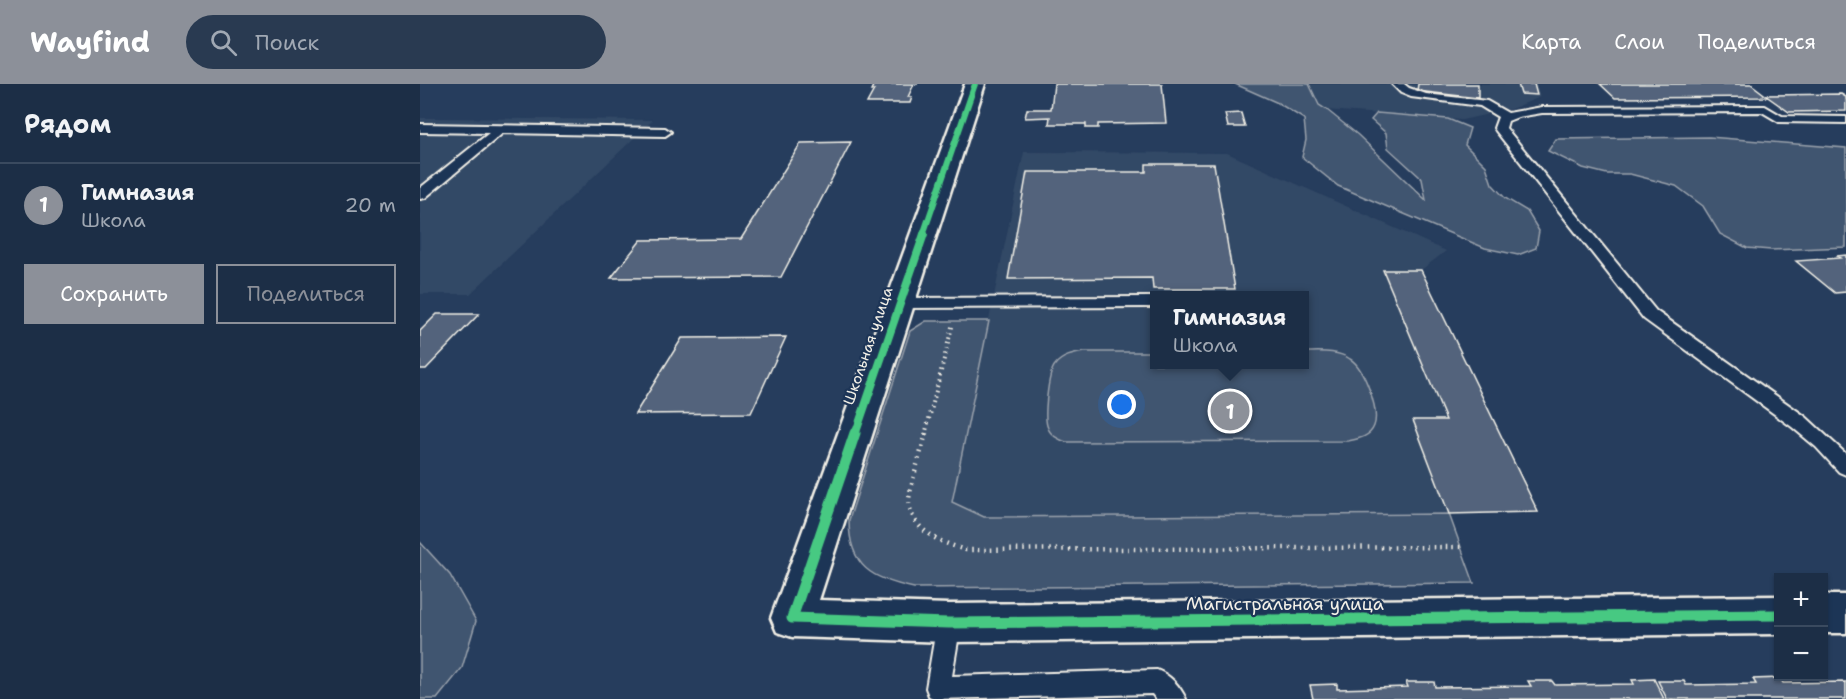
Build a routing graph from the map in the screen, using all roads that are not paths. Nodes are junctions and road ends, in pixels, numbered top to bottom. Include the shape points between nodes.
1 (975, 84) edge
2 (1397, 84) edge
3 (1508, 118) junction
4 (1846, 120) edge
5 (420, 128) edge
6 (501, 129) junction
7 (664, 132) dead end
8 (420, 195) edge
9 (1150, 302) edge
10 (898, 303) junction
11 (1846, 467) edge
12 (1846, 614) edge
13 (1774, 615) edge
14 (1828, 615) edge
15 (792, 618) joint
16 (949, 622) junction
17 (1173, 699) edge

1 - 10 street, Школьная улица
2 - 3 lane via 1404,92 1423,97 1485,104
3 - 4 lane via 1542,110 1765,109 1779,119
3 - 11 lane via 1503,119 1500,128 1650,315 1799,422
5 - 6 lane
6 - 7 lane
6 - 8 lane
9 - 10 lane
10 - 15 street, Школьная улица
12 - 14 street
13 - 16 street, Магистральная улица
15 - 16 street, Магистральная улица
16 - 17 lane via 938,688 1157,682

